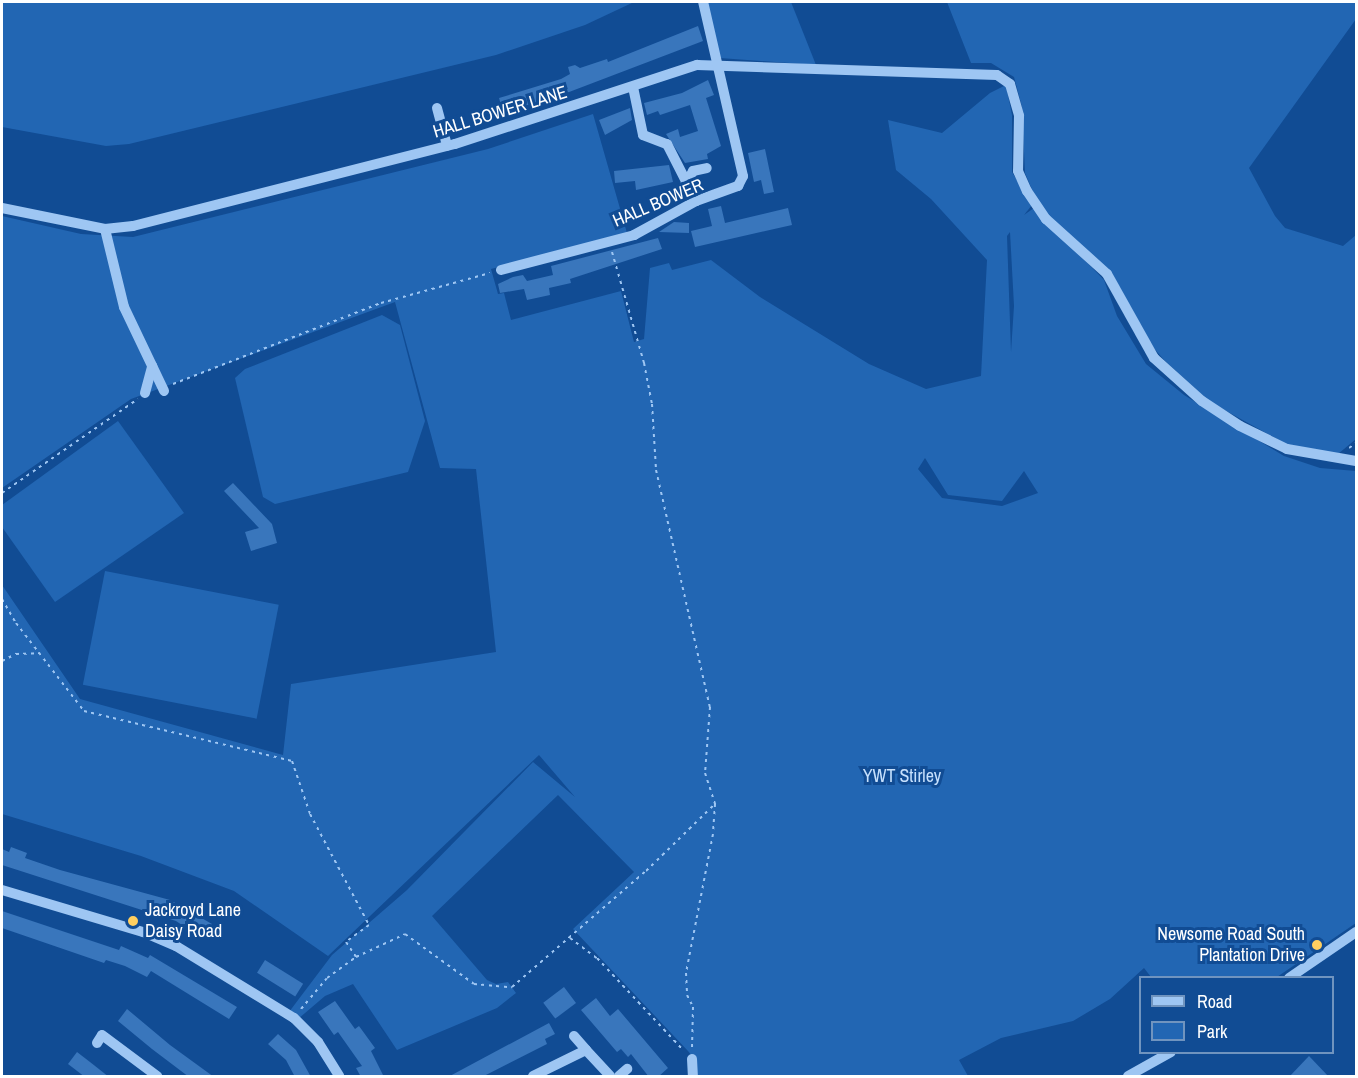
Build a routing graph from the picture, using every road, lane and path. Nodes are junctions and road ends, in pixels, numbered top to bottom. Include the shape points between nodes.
1 (703, 2) edge
2 (715, 63) junction
3 (633, 87) junction
4 (437, 108) dead end
5 (447, 146) junction
6 (707, 168) dead end
7 (685, 185) junction
8 (696, 201) junction
9 (2, 208) edge
10 (105, 228) junction
11 (609, 242) junction
12 (501, 270) joint
13 (152, 366) junction
14 (163, 389) joint
15 (145, 393) joint
16 (1356, 461) edge
17 (2, 493) edge
18 (2, 599) edge
19 (40, 653) junction
20 (2, 661) edge
21 (715, 804) junction
22 (2, 890) edge
23 (1356, 932) edge
24 (570, 938) junction
25 (356, 957) junction
26 (1292, 976) edge
27 (294, 1018) junction
28 (102, 1035) dead end
29 (574, 1036) dead end
30 (586, 1050) junction
31 (1169, 1054) edge
32 (692, 1059) junction
33 (158, 1077) edge
34 (339, 1077) edge
35 (533, 1077) edge
36 (609, 1077) edge
37 (693, 1077) edge
38 (1128, 1077) edge

1 - 2 street via 711,21
2 - 3 street, HALL BOWER LANE via 697,65
2 - 8 street, HALL BOWER via 742,176 738,186 729,192
2 - 16 street, HALL BOWER LANE via 997,75 1010,84 1019,116 1018,171 1027,191 1046,219 1107,274 1154,358 1202,401 1240,426 1287,449
3 - 5 street, HALL BOWER LANE
3 - 7 street via 643,135 667,144
4 - 5 street
5 - 10 street, HALL BOWER LANE via 134,226
6 - 7 street via 693,171
7 - 8 street
8 - 11 street, HALL BOWER via 634,235
9 - 10 street, HALL BOWER LANE
10 - 13 street via 124,307
11 - 12 street, HALL BOWER
11 - 21 path via 644,363 652,404 656,470 710,707 705,773
12 - 14 path via 381,303
13 - 14 street
13 - 15 street
15 - 17 path
18 - 19 path
19 - 20 path via 16,654
19 - 25 path via 84,711 292,761 310,814 369,925 346,942
21 - 24 path
21 - 32 path via 713,834 686,973 687,995 693,1007
22 - 27 street via 143,932 176,946
23 - 26 street
24 - 25 path via 512,987 474,984 405,934
24 - 32 path via 597,958
25 - 27 path via 327,978
27 - 34 street via 318,1042
28 - 33 street
29 - 30 street
30 - 35 street
30 - 36 street
31 - 38 street
32 - 37 street

